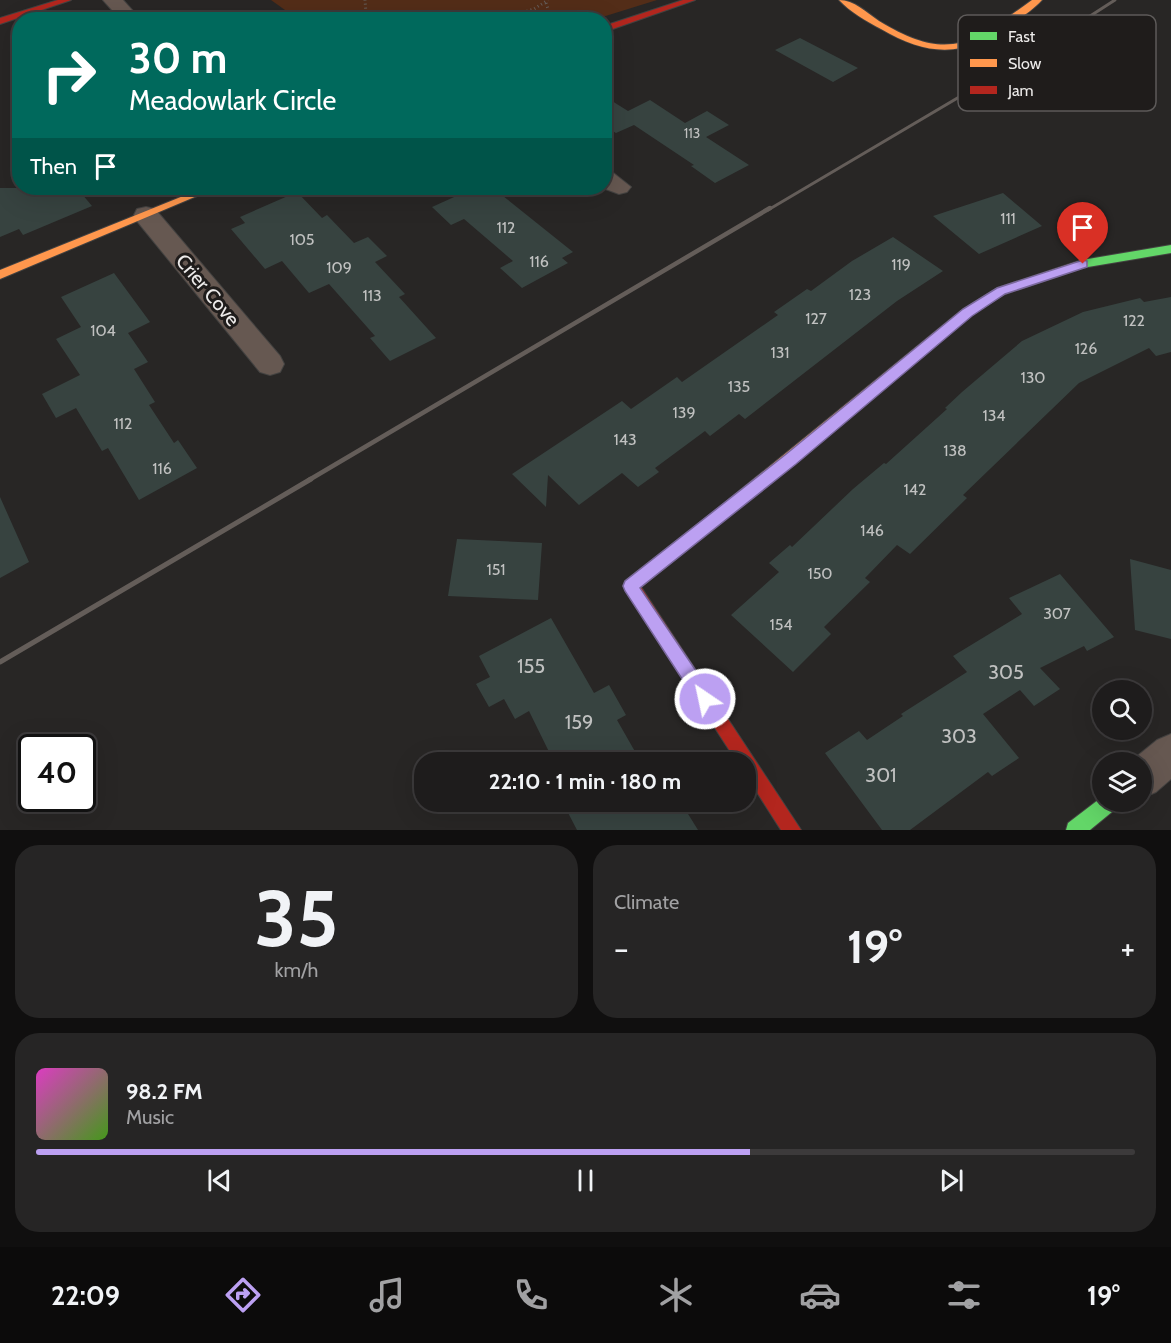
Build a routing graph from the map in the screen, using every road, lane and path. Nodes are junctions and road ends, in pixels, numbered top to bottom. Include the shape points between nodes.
1 (67, 0) edge
2 (112, 0) edge
3 (691, 0) edge
4 (843, 0) edge
5 (1038, 0) edge
6 (547, 1) edge
7 (29, 12) edge
8 (124, 12) edge
9 (523, 12) edge
10 (1017, 15) edge
11 (612, 27) edge
12 (958, 47) edge
13 (194, 195) edge
14 (146, 215) junction
15 (1171, 249) edge
16 (0, 275) edge
17 (270, 364) dead end
18 (1171, 754) edge
19 (1152, 769) edge
20 (1098, 812) edge
21 (792, 830) edge
22 (1075, 830) edge

1 - 7 street
2 - 8 street
3 - 11 street
4 - 12 street via 886,32 934,49
5 - 10 street
6 - 9 path
13 - 14 street
14 - 16 street
14 - 17 street, Crier Cove
15 - 21 street via 1083,264 1001,291 967,312 630,586
18 - 19 street
20 - 22 street

